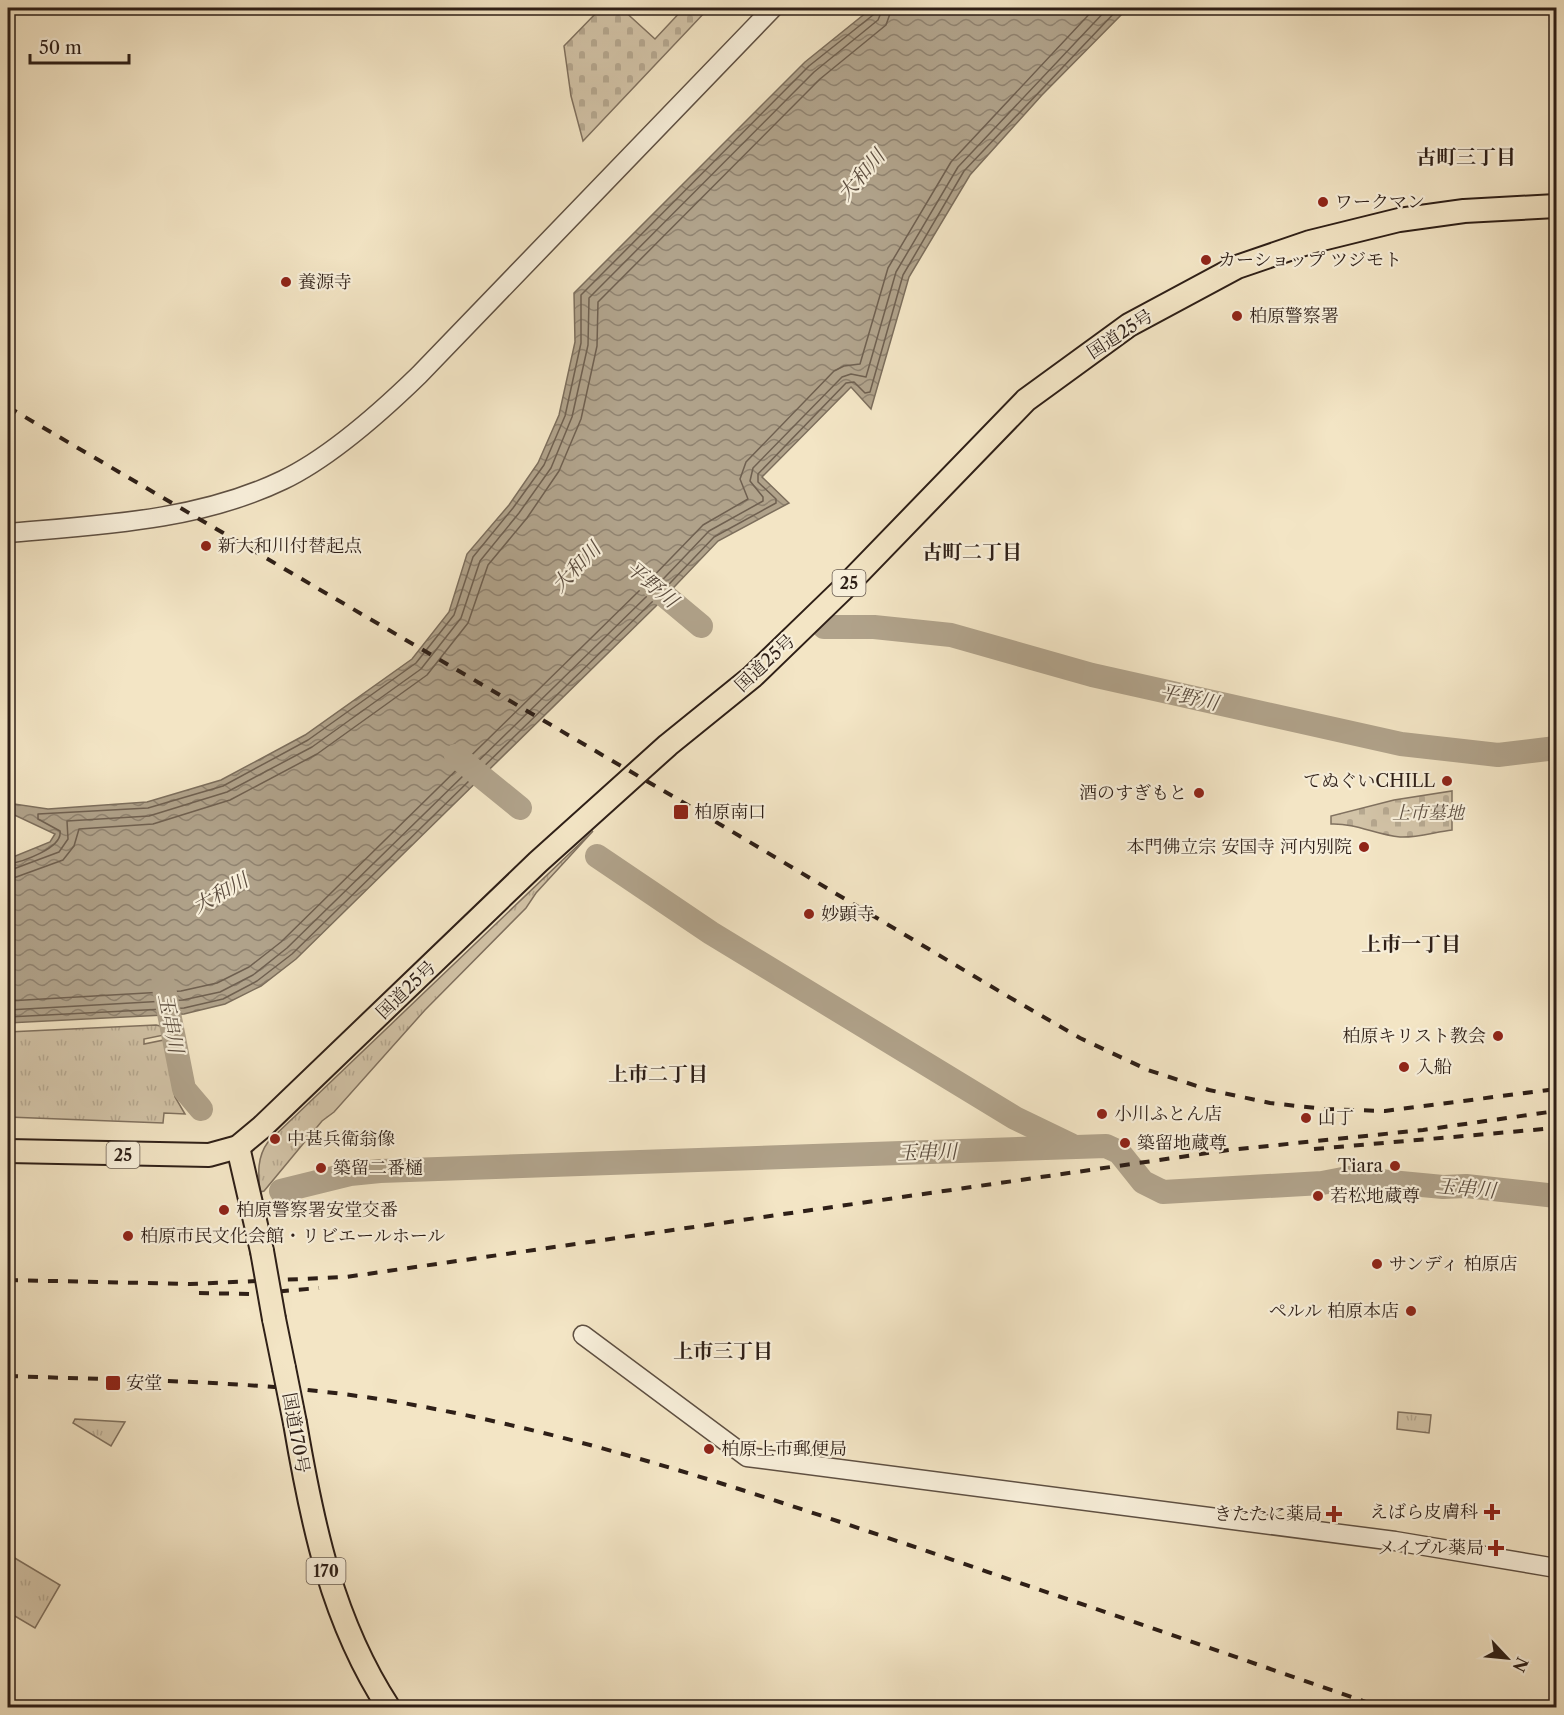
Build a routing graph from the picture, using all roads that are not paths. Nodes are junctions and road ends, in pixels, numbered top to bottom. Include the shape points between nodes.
1 (773, 8) edge
2 (1557, 206) edge
3 (8, 533) edge
4 (238, 1147) junction
5 (8, 1151) edge
6 (583, 1335) dead end
7 (1557, 1568) edge
8 (389, 1707) edge

1 - 3 street via 420,375 380,412 313,461 285,479 220,504 116,524
2 - 4 highway, 国道25号 / 25 via 1464,211 1400,220 1310,242 1237,267 1129,325 1026,400 752,677 538,862
4 - 5 highway, 国道25号 / 25 via 209,1155 179,1156
4 - 8 highway, 国道170号 / 170, bridge via 262,1251 308,1499 329,1580 355,1648
6 - 7 street via 747,1456 1395,1541

